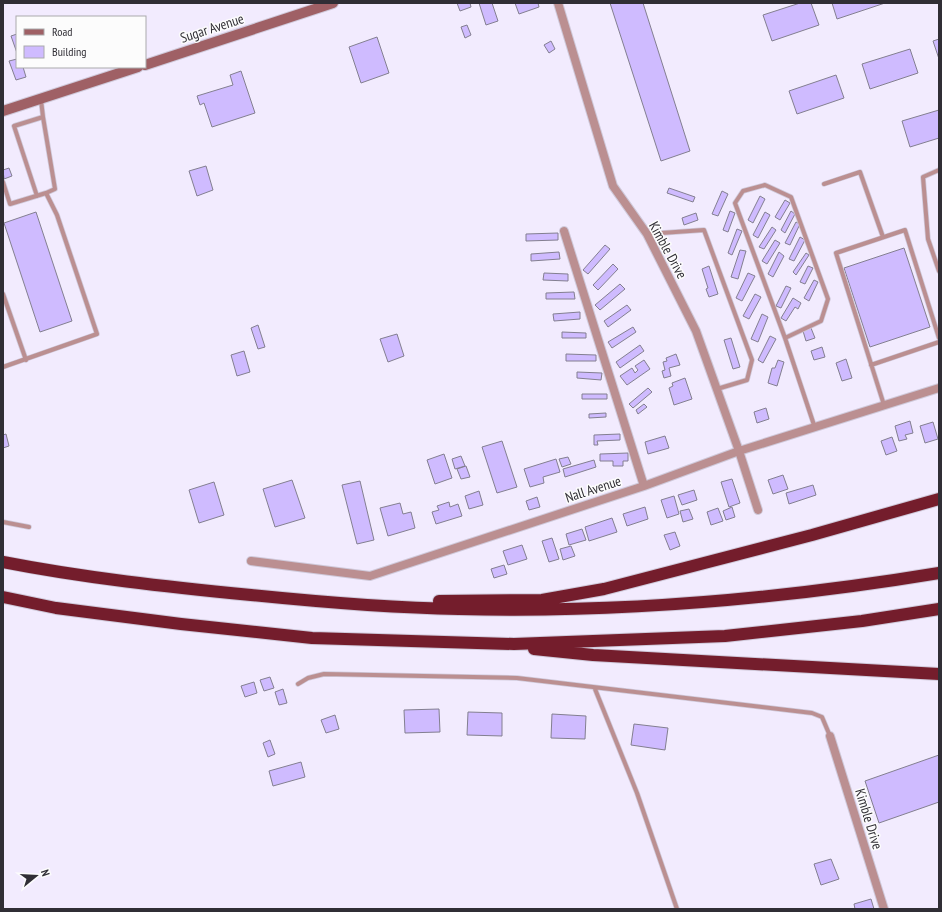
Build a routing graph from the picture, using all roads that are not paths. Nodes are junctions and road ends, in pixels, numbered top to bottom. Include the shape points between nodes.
1 (333, 3) edge
2 (558, 3) edge
3 (146, 65) edge
4 (135, 68) edge
5 (41, 99) junction
6 (3, 111) edge
7 (43, 117) junction
8 (939, 170) edge
9 (3, 182) edge
10 (824, 184) dead end
11 (46, 194) junction
12 (37, 196) junction
13 (564, 231) dead end
14 (647, 234) junction
15 (883, 238) junction
16 (939, 271) edge
17 (3, 294) edge
18 (785, 338) junction
19 (939, 338) edge
20 (939, 342) edge
21 (26, 360) junction
22 (871, 364) junction
23 (3, 367) edge
24 (939, 388) edge
25 (717, 389) junction
26 (884, 406) junction
27 (815, 428) junction
28 (739, 451) junction
29 (644, 486) junction
30 (939, 498) edge
31 (758, 510) dead end
32 (3, 522) edge
33 (29, 527) dead end
34 (251, 561) dead end
35 (3, 562) edge
36 (939, 573) edge
37 (3, 597) edge
38 (326, 602) junction
39 (939, 610) edge
40 (514, 644) junction
41 (939, 674) edge
42 (298, 684) dead end
43 (595, 689) junction
44 (830, 736) joint
45 (676, 909) edge
46 (884, 909) edge

1 - 3 main road, Sugar Avenue
2 - 14 street, Kimble Drive via 613,186
4 - 5 main road
5 - 6 main road
5 - 7 lane
7 - 11 lane via 55,189
7 - 12 lane via 14,126
8 - 16 lane via 923,177 928,239
9 - 12 lane via 10,204
10 - 15 lane via 860,172
11 - 12 lane
11 - 21 lane via 57,215 97,334
13 - 29 street
14 - 25 street, Kimble Drive via 696,331
14 - 25 lane via 704,230 752,360 747,380
15 - 19 lane via 905,230
15 - 22 lane via 836,253
17 - 21 lane
18 - 18 lane via 735,202 743,191 765,185 791,197 828,299 821,321
18 - 27 lane
20 - 22 lane
21 - 23 lane
22 - 26 lane
24 - 26 street, Nall Avenue
25 - 28 street, Kimble Drive
26 - 27 street, Nall Avenue
27 - 28 street, Nall Avenue
28 - 29 street, Nall Avenue
28 - 31 street, Kimble Drive
29 - 34 street, Nall Avenue via 370,576
30 - 38 highway via 688,568 604,589 542,600
32 - 33 lane
35 - 38 highway via 60,573 181,589
36 - 38 highway via 858,587 716,601 579,608 459,609
37 - 40 highway via 56,608 174,624 312,638
39 - 40 highway via 725,636
40 - 41 highway via 542,651 593,655
42 - 43 lane via 308,678 332,675 517,678
43 - 44 lane via 812,713 822,717
43 - 45 lane via 637,793
44 - 46 street, Kimble Drive

